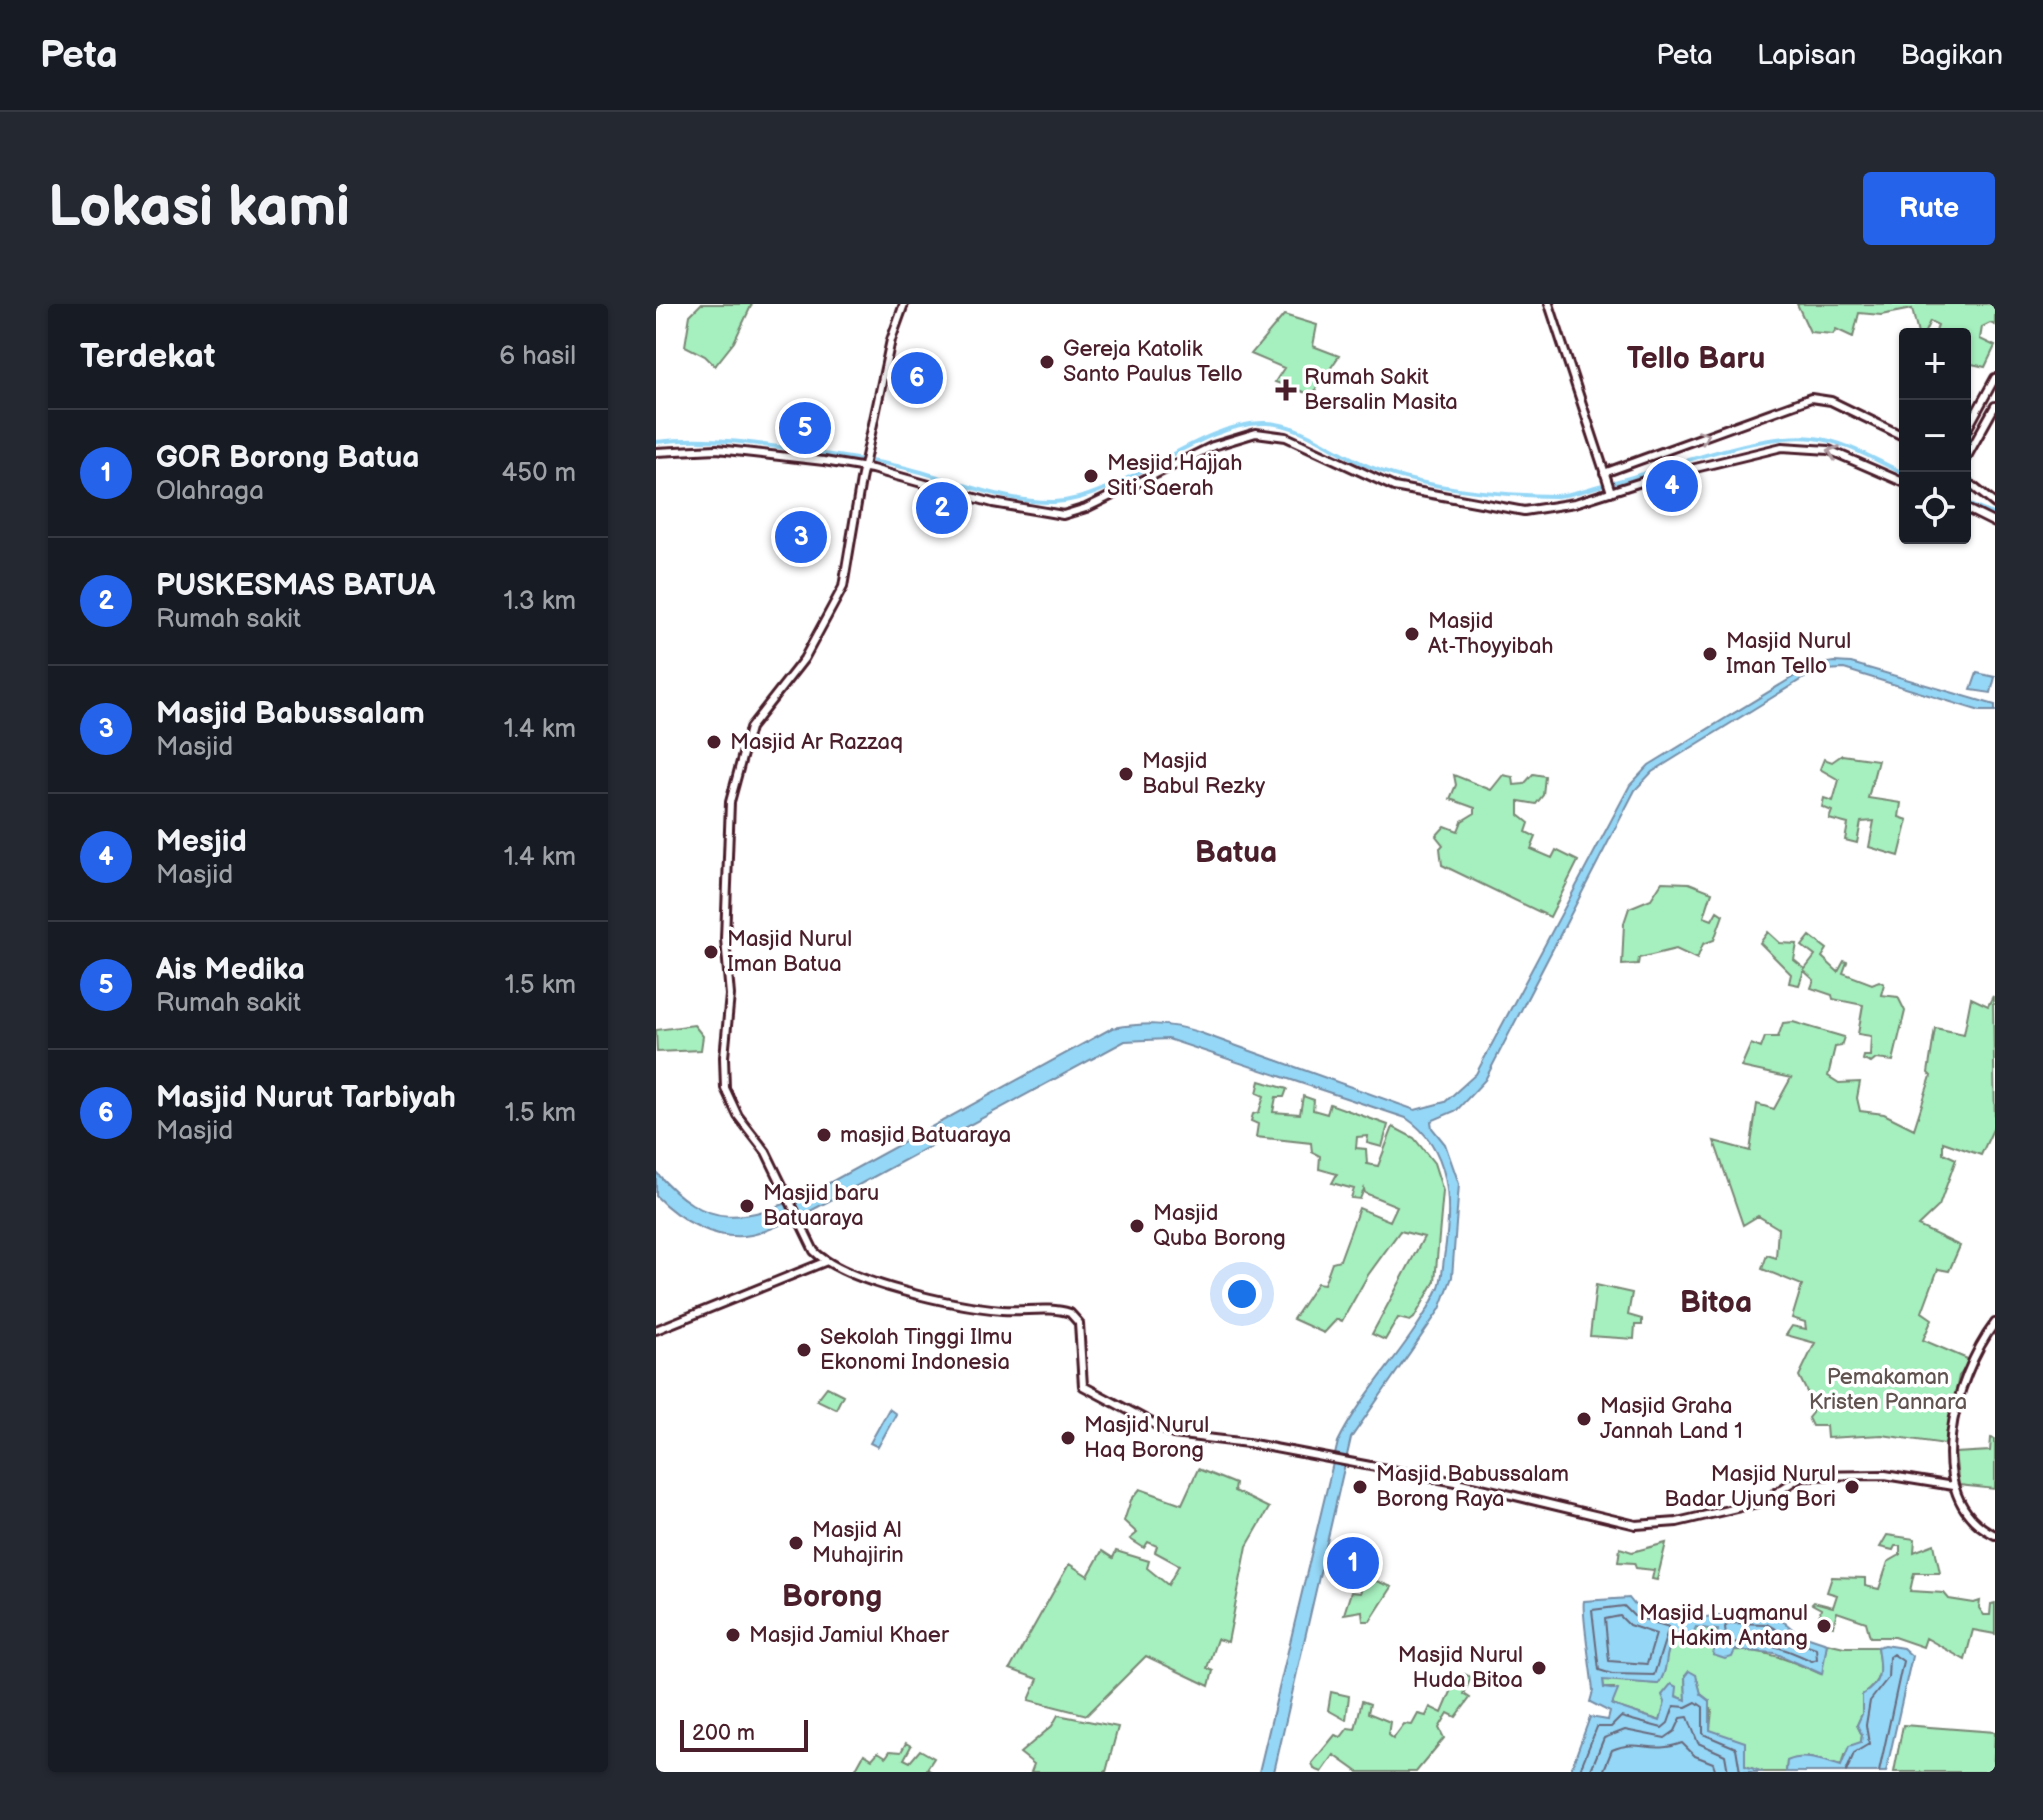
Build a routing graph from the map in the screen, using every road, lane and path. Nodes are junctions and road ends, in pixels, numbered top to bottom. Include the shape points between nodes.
1 (904, 304) edge
2 (1549, 304) edge
3 (1995, 378) edge
4 (1995, 406) edge
5 (1971, 422) edge
6 (1899, 434) edge
7 (1971, 449) edge
8 (656, 452) edge
9 (864, 466) junction
10 (880, 472) junction
11 (861, 480) junction
12 (1899, 480) edge
13 (1609, 481) junction
14 (1971, 485) edge
15 (1995, 504) edge
16 (1971, 511) edge
17 (1995, 523) edge
18 (827, 1261) junction
19 (1995, 1323) edge
20 (656, 1330) edge
21 (1953, 1486) junction
22 (1995, 1535) edge

1 - 9 main road via 888,351
2 - 13 main road
3 - 5 main road
4 - 7 main road
13 -> 6 main road via 1811,398 1831,401
8 - 9 main road via 717,449
9 - 10 main road
9 - 11 main road
10 - 11 main road
10 - 13 main road via 993,503 1063,515 1213,446 1261,433 1286,437 1394,487 1498,508 1531,510
11 - 18 main road via 843,587 790,682 750,728 730,802 725,1088 738,1116 766,1152 809,1243
12 -> 13 main road via 1829,450 1799,446
14 - 15 main road
16 - 17 main road
18 - 20 main road
18 - 21 main road via 876,1282 937,1298 1003,1310 1067,1312 1079,1323 1081,1378 1087,1389 1170,1433 1500,1491 1643,1526 1762,1502 1802,1476 1885,1475
19 - 21 main road via 1958,1406 1950,1450
21 - 22 main road via 1965,1515

